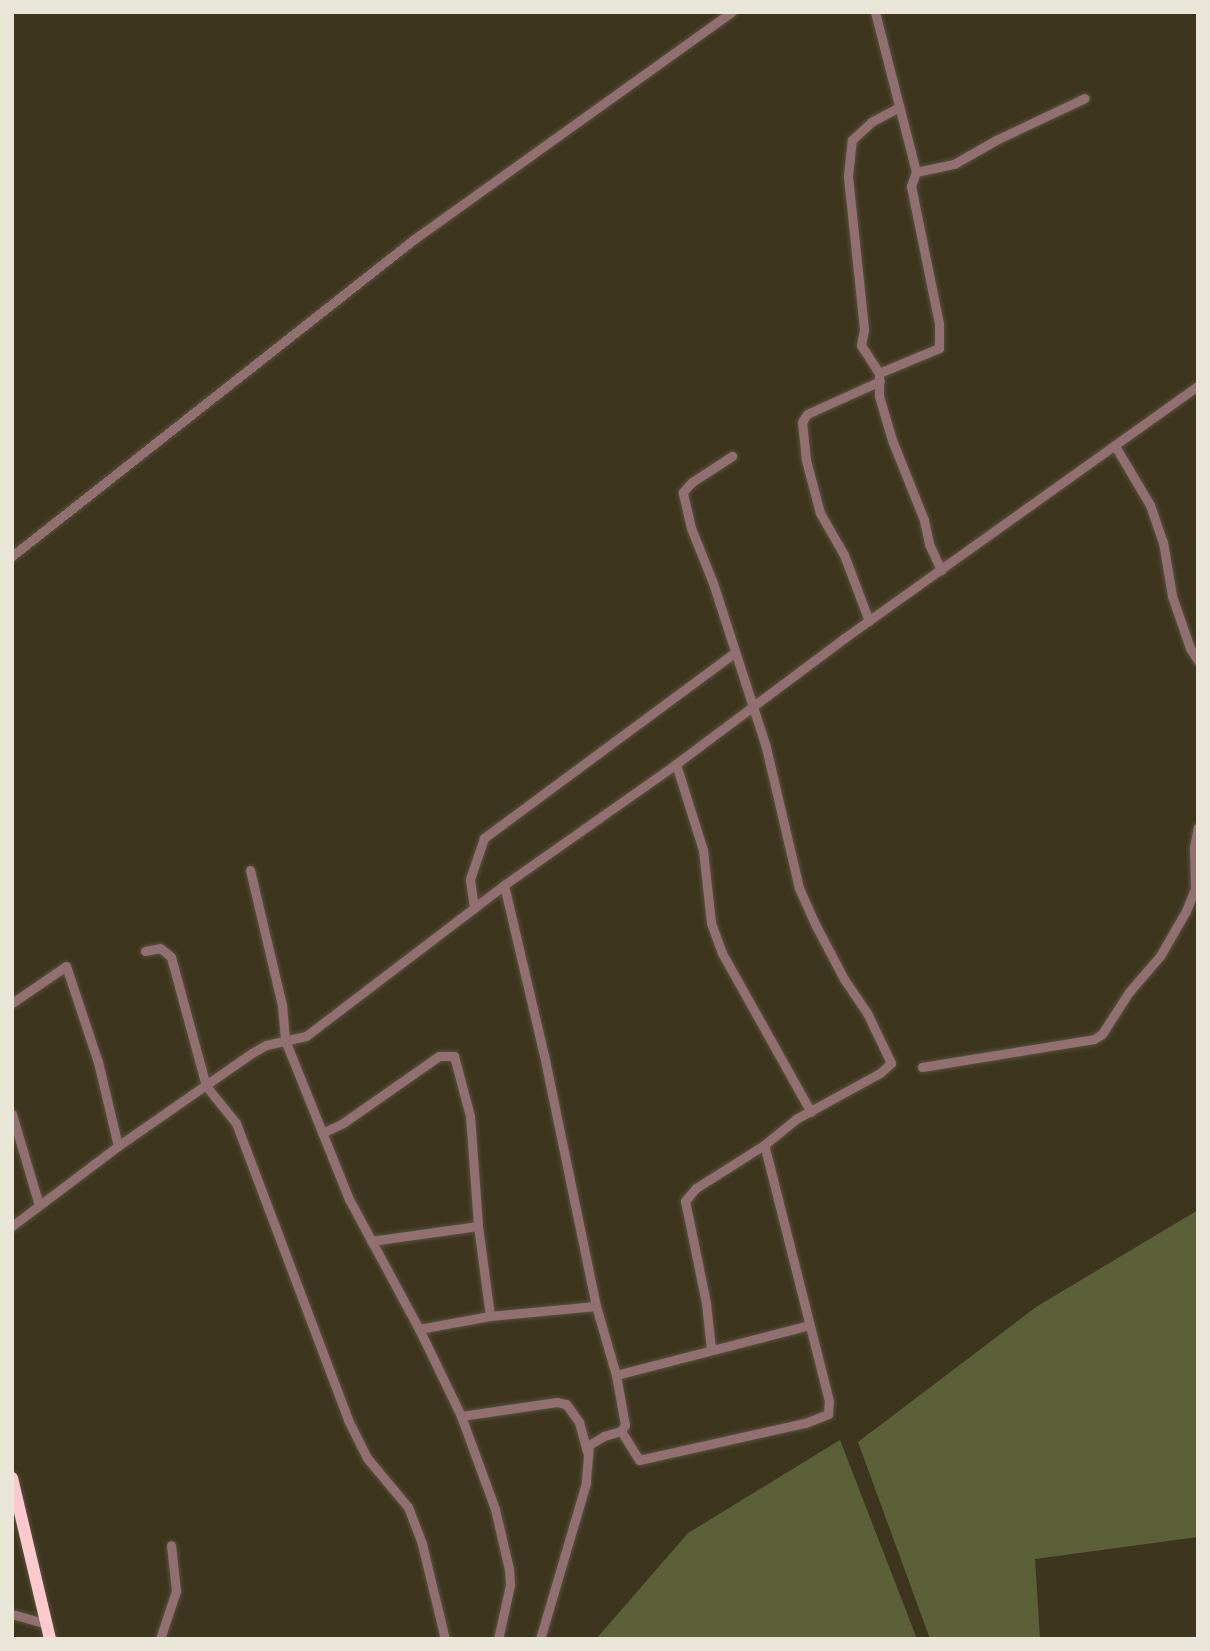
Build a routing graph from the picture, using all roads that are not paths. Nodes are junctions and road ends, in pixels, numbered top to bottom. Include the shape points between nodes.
1 (732, 12) edge
2 (875, 12) edge
3 (1086, 98) dead end
4 (899, 107) junction
5 (916, 172) junction
6 (880, 377) junction
7 (1198, 386) edge
8 (1115, 446) junction
9 (732, 456) dead end
10 (12, 556) edge
11 (941, 570) junction
12 (869, 621) junction
13 (734, 653) junction
14 (1198, 661) edge
15 (753, 705) junction
16 (676, 764) junction
17 (1198, 827) edge
18 (250, 870) dead end
19 (504, 885) junction
20 (474, 908) junction
21 (145, 951) dead end
22 (12, 1003) edge
23 (285, 1040) junction
24 (922, 1067) dead end
25 (206, 1087) junction
26 (811, 1112) junction
27 (12, 1114) edge
28 (321, 1133) junction
29 (764, 1145) junction
30 (118, 1146) junction
31 (39, 1205) junction
32 (12, 1226) edge
33 (478, 1226) junction
34 (371, 1241) junction
35 (596, 1306) junction
36 (490, 1316) junction
37 (810, 1325) junction
38 (419, 1329) junction
39 (711, 1349) junction
40 (616, 1375) junction
41 (461, 1416) junction
42 (621, 1431) junction
43 (587, 1451) junction
44 (12, 1478) edge
45 (171, 1545) dead end
46 (12, 1614) edge
47 (47, 1624) junction
48 (50, 1639) edge
49 (160, 1639) edge
50 (446, 1639) edge
51 (498, 1639) edge
52 (540, 1639) edge

1 - 10 street via 414,240
2 - 4 street
3 - 5 street via 954,164
4 - 5 street
4 - 6 street via 871,122 852,140 848,176 864,329 861,345
5 - 6 street via 911,186 939,324 939,348
6 - 11 street via 879,396 892,440
6 - 12 street via 807,414 802,422 820,513 844,555
7 - 8 street
8 - 11 street
8 - 14 street via 1150,505 1163,542 1172,596
9 - 13 street via 683,492
11 - 12 street
12 - 15 street
13 - 15 street
13 - 20 street via 484,838 470,879
15 - 16 street
15 - 26 street via 799,888 891,1063
16 - 19 street
16 - 26 street via 703,850 710,923 722,953
17 - 24 street via 1195,889 1186,911 1160,956 1102,1034
18 - 23 street via 282,1005
19 - 20 street
19 - 35 street
20 - 23 street via 306,1037
21 - 25 street via 160,948 171,957
22 - 30 street via 66,966 98,1062
23 - 25 street via 253,1053
23 - 28 street
25 - 30 street
25 - 50 street via 236,1123 348,1420 367,1458 408,1507
26 - 29 street
27 - 31 street
28 - 33 street via 343,1123 439,1056 454,1056 470,1116
28 - 34 street
29 - 37 street
29 - 39 street via 696,1188 685,1201
30 - 31 street
31 - 32 street
33 - 34 street
33 - 36 street
34 - 38 street
35 - 36 street
35 - 40 street
36 - 38 street
37 - 39 street
37 - 42 street via 829,1401 828,1414 639,1460
38 - 41 street
39 - 40 street
40 - 42 street via 625,1425
41 - 43 street via 566,1404 579,1422
41 - 51 street via 495,1509 509,1569 506,1612
42 - 43 street via 604,1436
43 - 52 street via 586,1483
44 - 47 highway
45 - 49 street via 176,1591
46 - 47 street
47 - 48 highway

